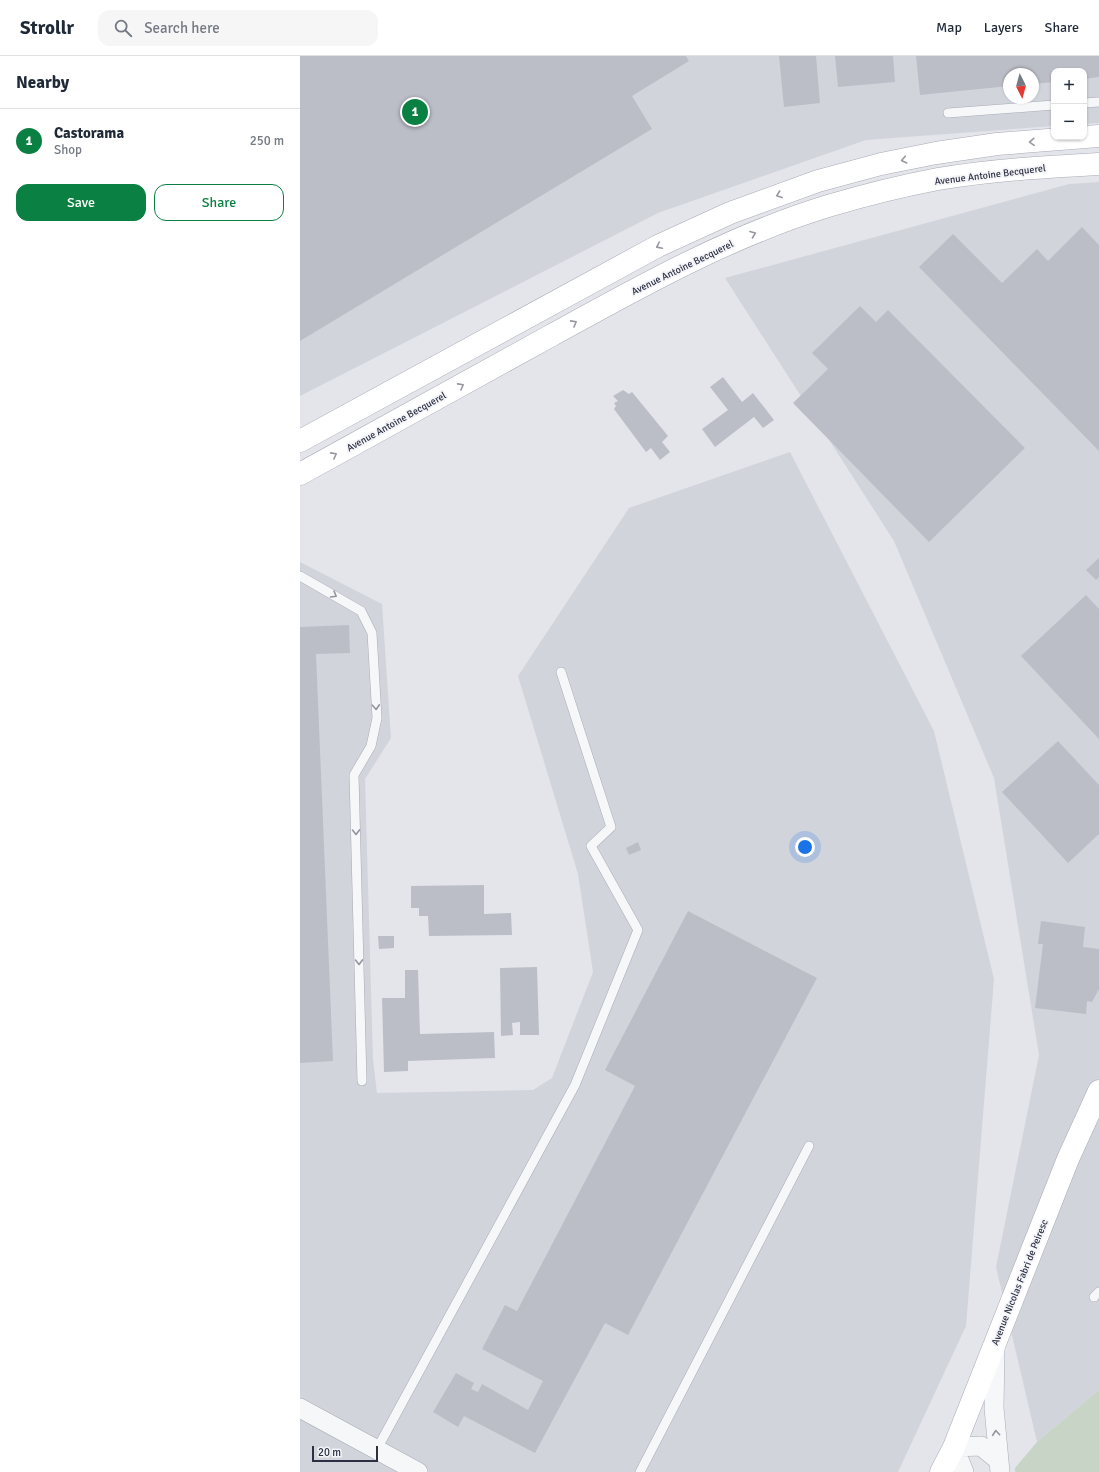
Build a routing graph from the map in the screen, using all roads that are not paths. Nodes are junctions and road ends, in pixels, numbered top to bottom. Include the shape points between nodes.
1 (1099, 102) edge
2 (1087, 103) edge
3 (1051, 105) edge
4 (948, 113) dead end
5 (1099, 136) edge
6 (1099, 164) edge
7 (300, 441) edge
8 (304, 472) edge
9 (300, 576) edge
10 (561, 672) dead end
11 (362, 1081) dead end
12 (1099, 1092) edge
13 (809, 1146) dead end
14 (995, 1343) junction
15 (300, 1408) edge
16 (954, 1447) junction
17 (377, 1449) junction
18 (999, 1466) edge
19 (418, 1472) edge
20 (640, 1472) edge
21 (941, 1472) edge
22 (964, 1472) edge

1 - 2 lane
3 - 4 lane
5 -> 7 main road via 997,144 881,164 818,181 730,213 658,246
8 -> 6 main road, Avenue Antoine Becquerel via 666,272 739,239 827,207 889,189 939,179 1010,170
9 -> 11 lane via 361,611 372,633 377,718 371,746 354,775
10 - 17 lane via 611,826 591,846 638,930 575,1085
12 - 14 main road, Avenue Nicolas Fabri de Peiresc via 1068,1159
13 - 20 lane
14 - 16 main road, Avenue Nicolas Fabri de Peiresc
18 -> 14 street via 994,1408
15 - 17 street
16 - 18 street via 980,1446
16 - 21 main road, Avenue Nicolas Fabri de Peiresc
16 - 22 street
17 - 19 street

